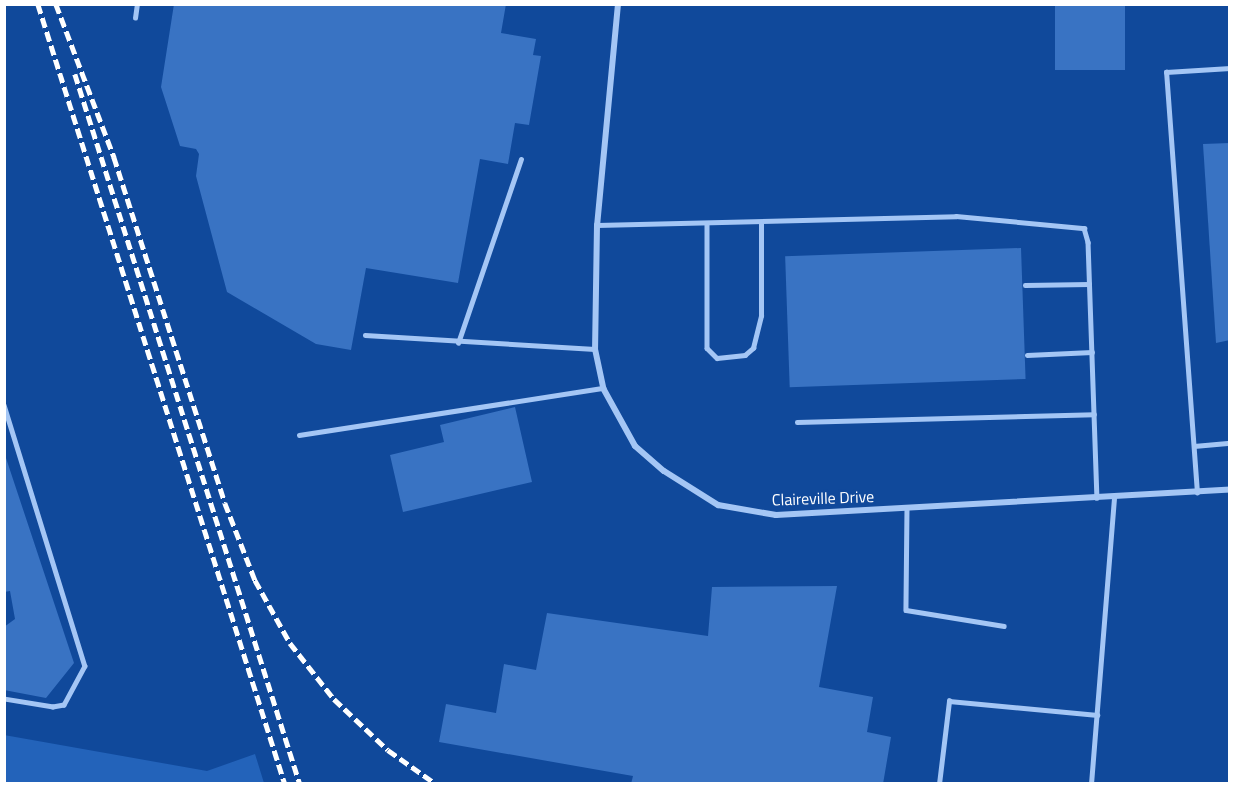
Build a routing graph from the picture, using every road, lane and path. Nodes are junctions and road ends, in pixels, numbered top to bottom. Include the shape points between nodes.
1 (137, 4) edge
2 (618, 4) edge
3 (135, 18) dead end
4 (1230, 68) edge
5 (521, 159) dead end
6 (760, 223) junction
7 (707, 224) junction
8 (597, 225) junction
9 (1089, 284) junction
10 (1024, 285) dead end
11 (366, 335) dead end
12 (458, 343) junction
13 (595, 349) junction
14 (1092, 352) junction
15 (1027, 355) dead end
16 (603, 388) junction
17 (4, 405) edge
18 (1094, 414) junction
19 (797, 422) dead end
20 (299, 435) dead end
21 (1230, 443) edge
22 (1194, 446) junction
23 (1230, 490) edge
24 (1197, 493) junction
25 (1114, 497) junction
26 (1097, 499) junction
27 (907, 508) junction
28 (1004, 626) dead end
29 (4, 699) edge
30 (1096, 715) junction
31 (939, 783) edge
32 (1091, 783) edge

1 - 3 lane
2 - 8 street, Claireville Drive
4 - 22 lane via 1166,72
5 - 12 lane
6 - 7 lane
6 - 7 lane via 761,316 753,348 745,355 717,358 707,348
6 - 9 lane via 956,216 1084,228
7 - 8 lane
8 - 13 street, Claireville Drive
9 - 10 lane
9 - 14 lane
11 - 12 lane
12 - 13 lane
13 - 16 street, Claireville Drive
14 - 15 lane
14 - 18 lane
16 - 20 lane
16 - 27 street, Claireville Drive via 635,446 664,471 718,505 776,515
17 - 29 lane via 85,666 64,705 53,708
18 - 19 lane
18 - 26 lane
21 - 22 lane
22 - 24 lane
23 - 24 street, Claireville Drive
24 - 25 street, Claireville Drive
25 - 26 street, Claireville Drive
25 - 30 lane
26 - 27 street, Claireville Drive
27 - 28 lane via 906,610
30 - 31 lane via 949,701
30 - 32 lane

